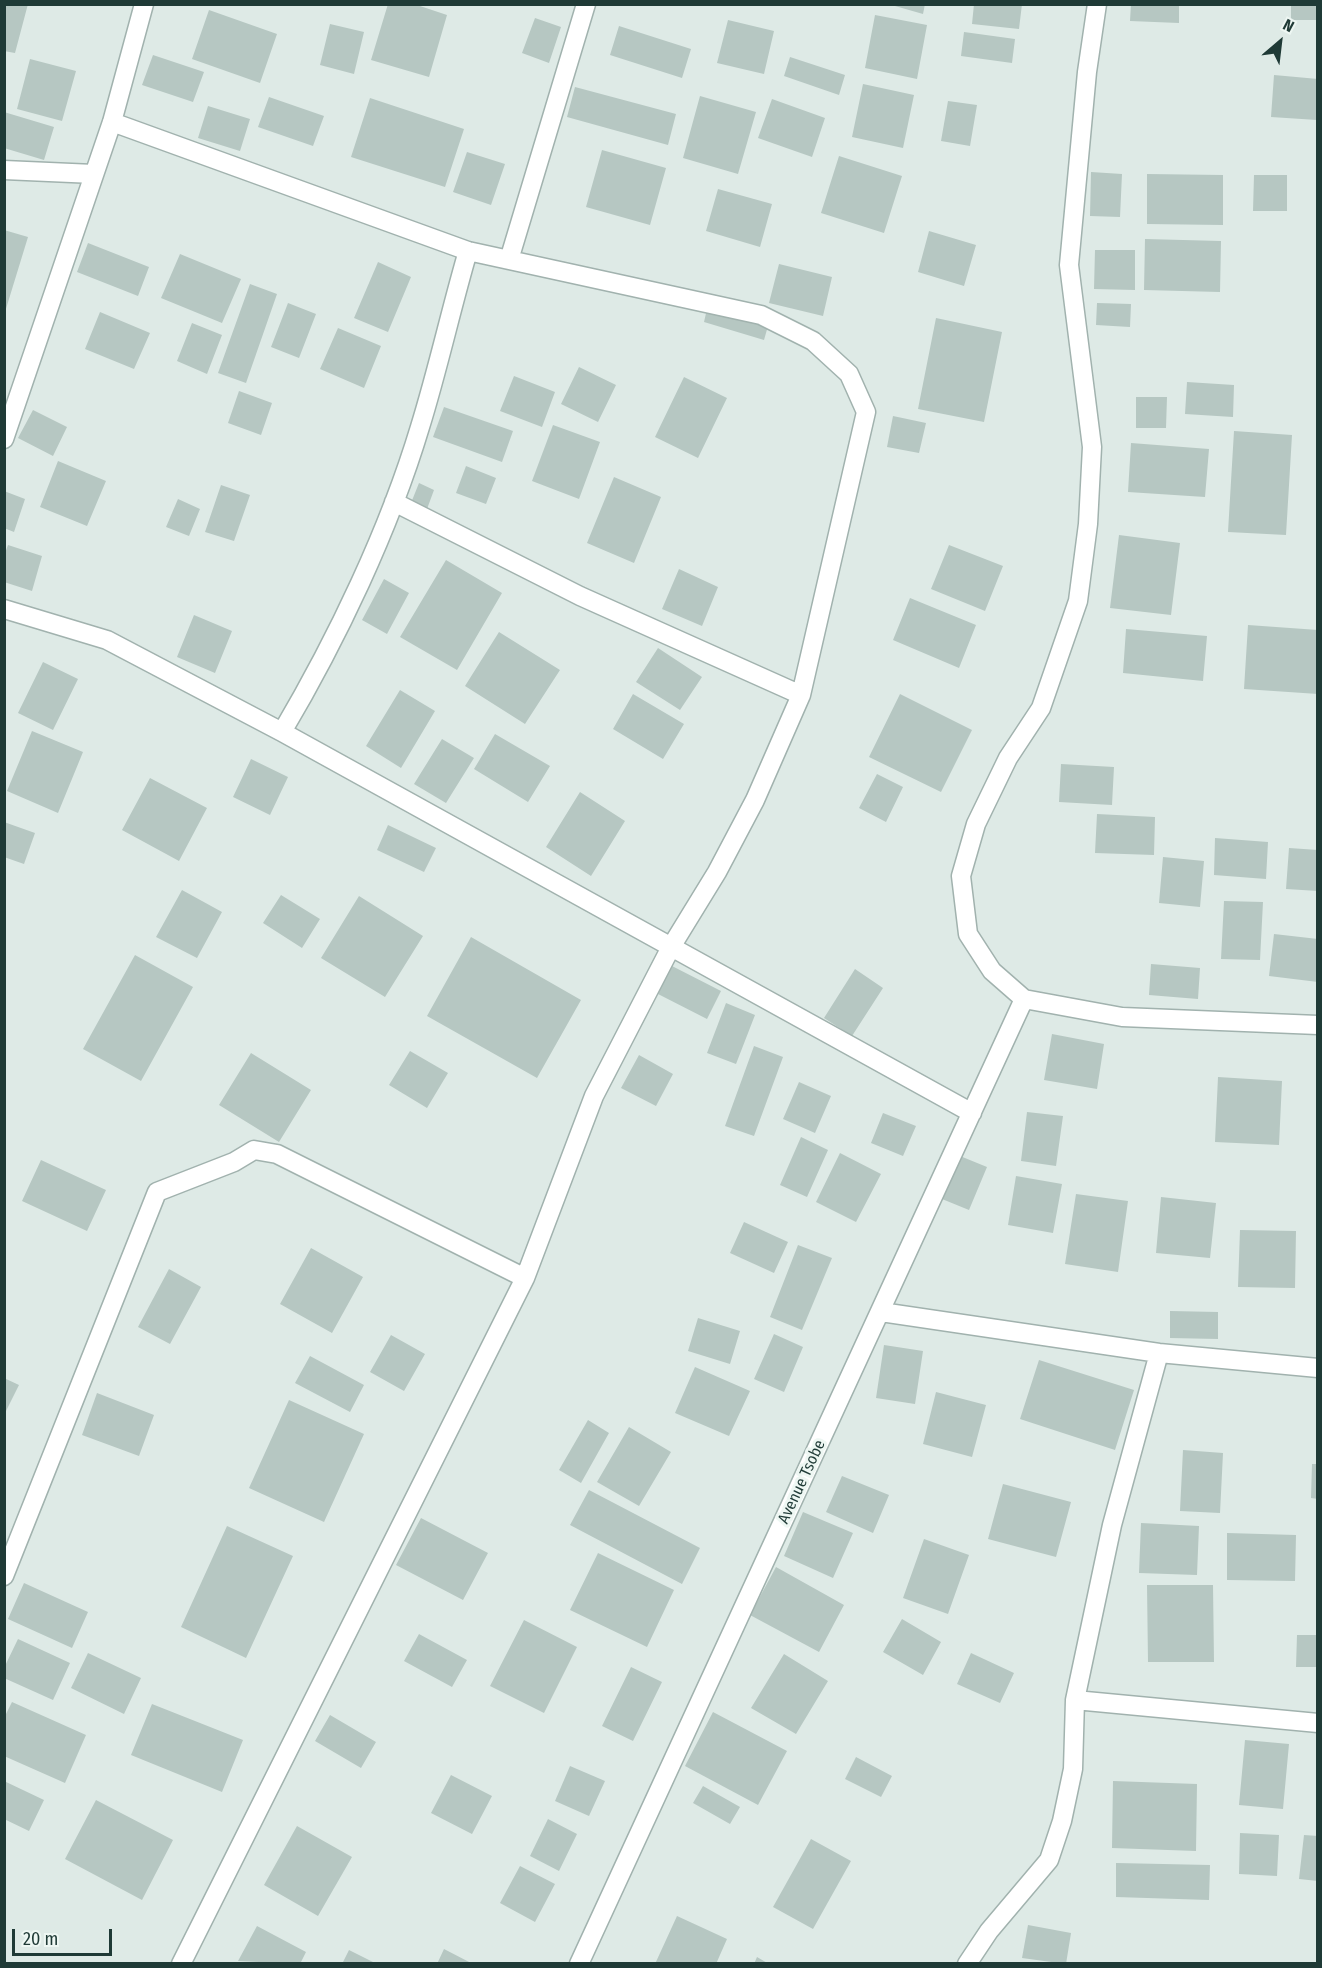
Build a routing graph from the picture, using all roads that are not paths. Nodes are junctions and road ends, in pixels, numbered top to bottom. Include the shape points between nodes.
1 (144, 4) edge
2 (586, 4) edge
3 (1097, 4) edge
4 (112, 122) junction
5 (4, 170) edge
6 (94, 174) junction
7 (468, 251) junction
8 (509, 260) junction
9 (4, 439) edge
10 (394, 502) junction
11 (4, 609) edge
12 (801, 695) junction
13 (282, 732) junction
14 (671, 947) junction
15 (1024, 999) junction
16 (1317, 1025) edge
17 (972, 1113) junction
18 (525, 1278) junction
19 (881, 1312) junction
20 (1159, 1353) junction
21 (1317, 1368) edge
22 (4, 1576) edge
23 (1075, 1700) junction
24 (1317, 1723) edge
25 (181, 1964) edge
26 (579, 1964) edge
27 (967, 1964) edge

1 - 4 street
2 - 8 street
3 - 15 street via 1070,265 1092,447 1078,601 1041,708 1008,758 976,824 961,876 968,934 992,971
4 - 6 street
4 - 7 street
5 - 6 street
6 - 9 street
7 - 8 street
7 - 10 street via 420,426
8 - 12 street via 761,315 813,341 849,374 866,412
10 - 12 street via 580,596
10 - 13 street via 321,666
11 - 13 street via 107,640
12 - 14 street via 755,800
13 - 14 street
14 - 17 street
14 - 18 street via 594,1096
15 - 16 street via 1122,1017
15 - 17 street, Avenue Tsobe
17 - 19 street, Avenue Tsobe
18 - 22 street via 278,1154 254,1150 234,1162 157,1192
18 - 25 street
19 - 20 street
19 - 26 street, Avenue Tsobe
20 - 21 street
20 - 23 street via 1112,1526
23 - 24 street
23 - 27 street via 1073,1769 1062,1821 1048,1860

